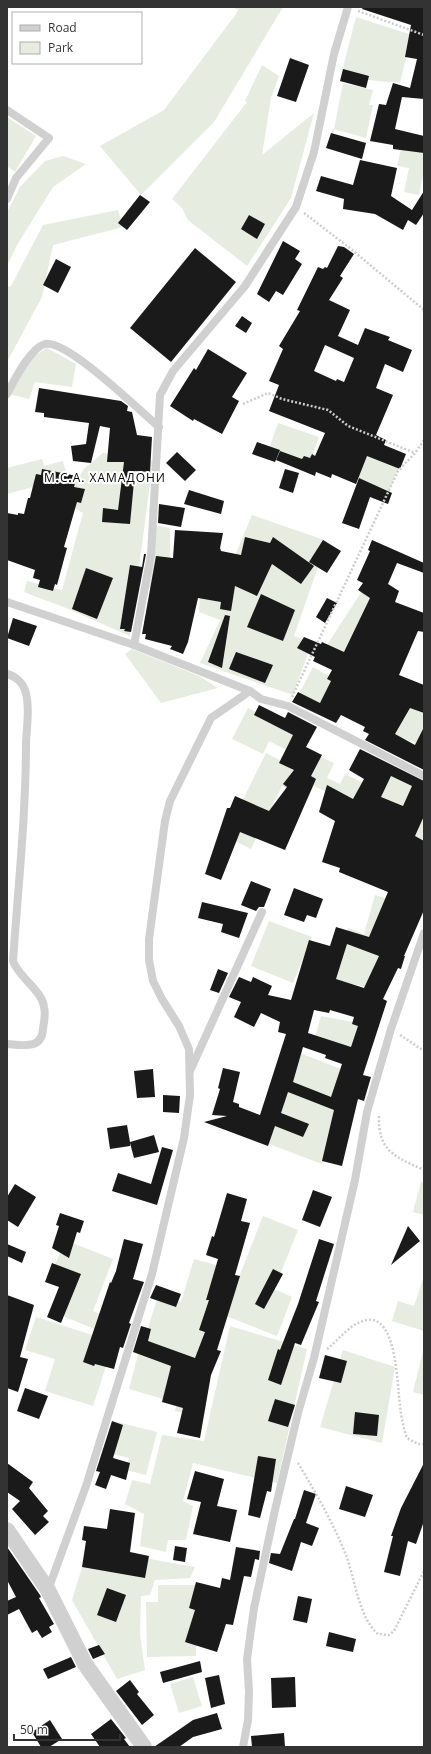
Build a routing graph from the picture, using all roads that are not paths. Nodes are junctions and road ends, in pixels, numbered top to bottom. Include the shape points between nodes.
1 (348, 7) edge
2 (7, 110) edge
3 (7, 200) edge
4 (7, 394) edge
5 (159, 427) junction
6 (7, 602) edge
7 (134, 645) junction
8 (7, 674) edge
9 (250, 691) junction
10 (424, 776) edge
11 (262, 912) dead end
12 (424, 933) edge
13 (7, 1044) edge
14 (190, 1071) junction
15 (7, 1530) edge
16 (48, 1590) junction
17 (144, 1747) edge
18 (243, 1747) edge

1 - 5 lane via 334,54 314,152 296,207 245,286 173,371 160,395
2 - 3 lane via 49,138 16,178
4 - 5 lane via 34,352 44,344 53,344 64,348 95,372
5 - 7 lane via 151,555
6 - 7 lane
7 - 9 lane
8 - 13 lane via 21,683 27,702 13,961 44,1007 43,1035 37,1043
9 - 10 lane via 260,699 288,706
9 - 14 lane via 211,718 170,801 165,821 149,939 149,960 153,982 179,1026 189,1049
11 - 14 lane
12 - 18 lane via 391,1029 367,1112 355,1180 314,1358 289,1449 254,1608 247,1659 248,1720
14 - 16 lane via 190,1095 184,1138 152,1274 86,1486
15 - 16 street
16 - 17 street via 85,1664

